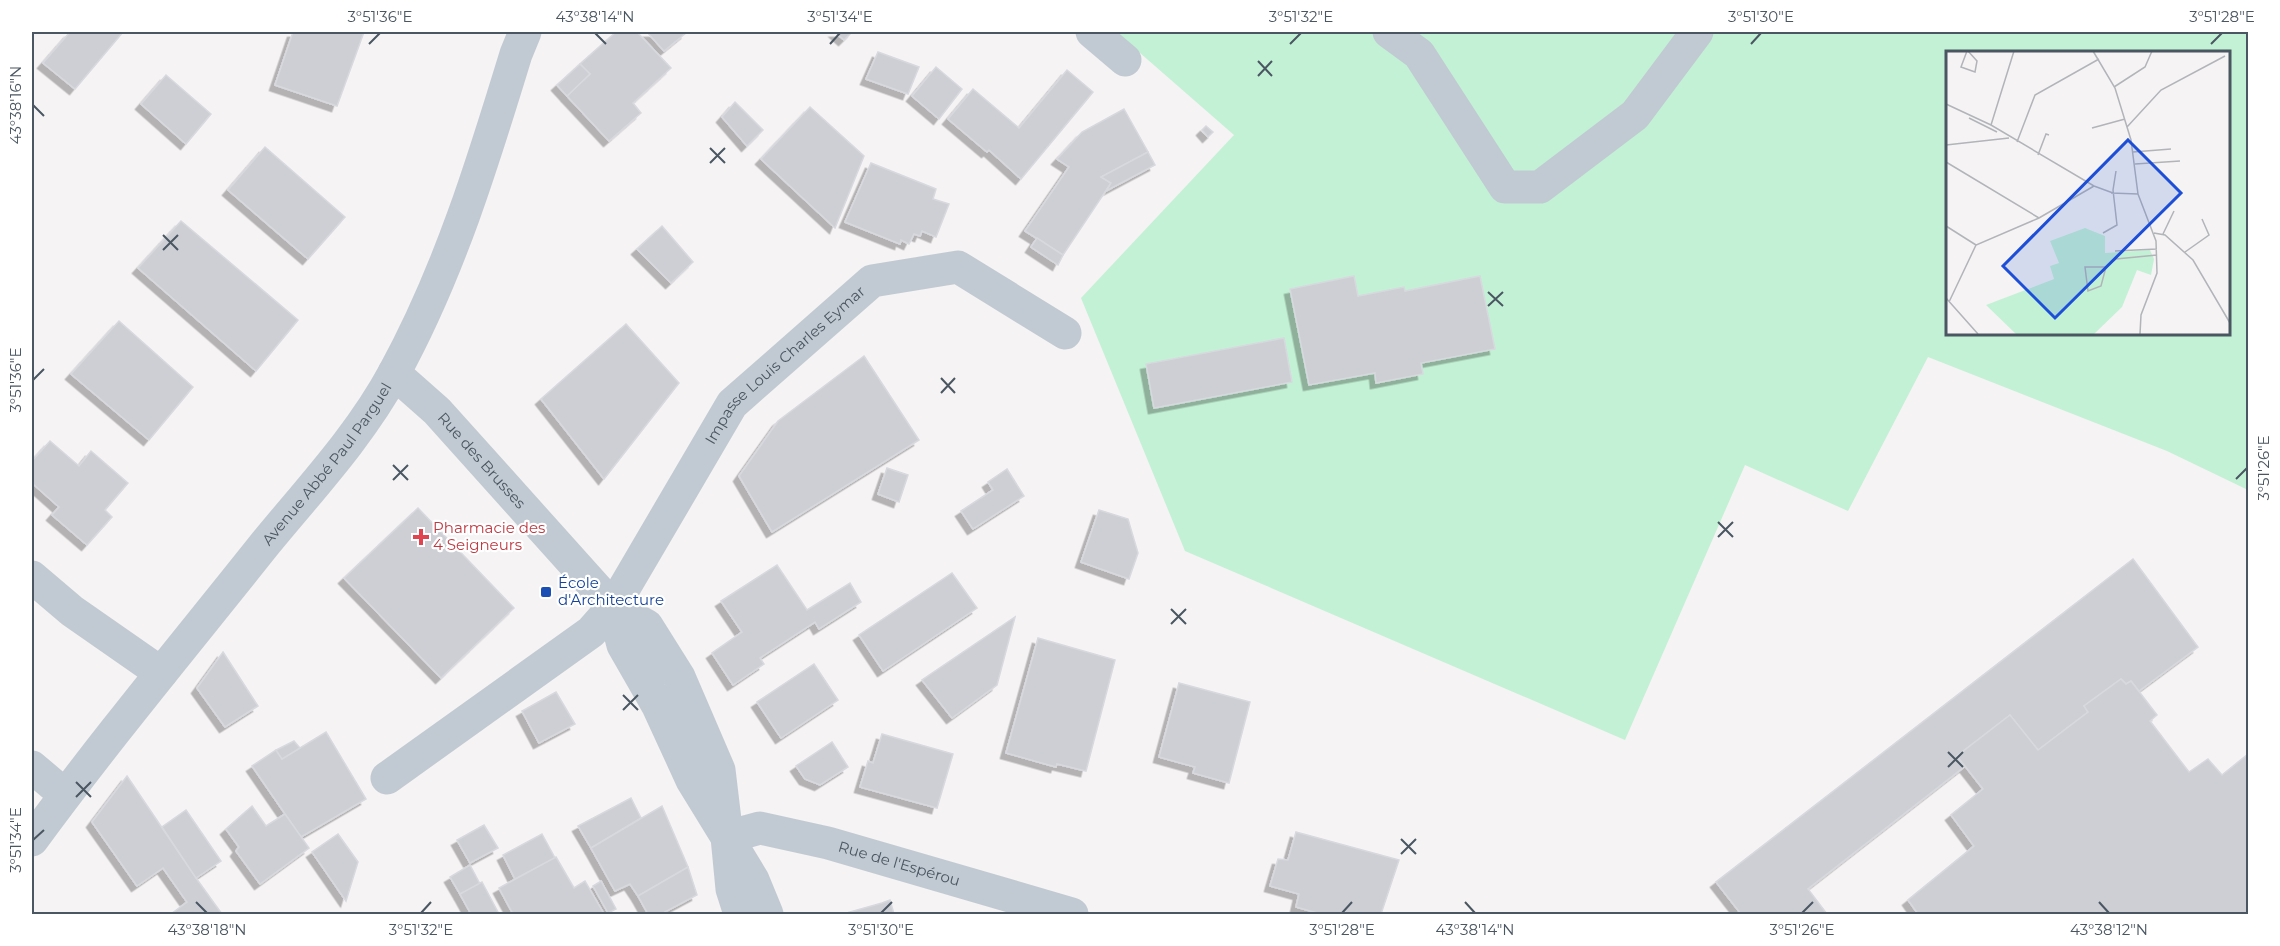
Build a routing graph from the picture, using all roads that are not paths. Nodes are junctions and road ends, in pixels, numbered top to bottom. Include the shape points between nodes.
1 (525, 32) edge
2 (1092, 32) edge
3 (1389, 32) edge
4 (1697, 32) edge
5 (1125, 60) dead end
6 (1065, 333) dead end
7 (394, 373) junction
8 (32, 577) edge
9 (613, 607) junction
10 (161, 673) junction
11 (32, 767) edge
12 (387, 778) dead end
13 (65, 795) junction
14 (727, 837) junction
15 (32, 840) edge
16 (740, 915) edge
17 (767, 915) edge
18 (1072, 915) edge

1 - 7 street, Avenue Abbé Paul Parguel via 471,200
2 - 5 street
3 - 4 street via 1419,54 1505,187 1540,187 1635,115
6 - 9 street, Impasse Louis Charles Eymar via 958,267 872,281 732,404
7 - 9 street, Rue des Brusses via 437,411
7 - 10 street, Avenue Abbé Paul Parguel via 336,457
8 - 10 street via 72,611
9 - 12 street, Impasse Louis Charles Eymar via 591,632
9 - 14 street, Rue des Brusses via 623,645 658,706 692,780
10 - 13 street, Avenue Abbé Paul Parguel
11 - 13 street
13 - 15 street, Avenue Abbé Paul Parguel
14 - 16 street, Rue des Brusses via 732,889
14 - 17 street, Rue des Brusses via 753,880
14 - 18 street, Rue de l'Espérou via 760,828 828,843

